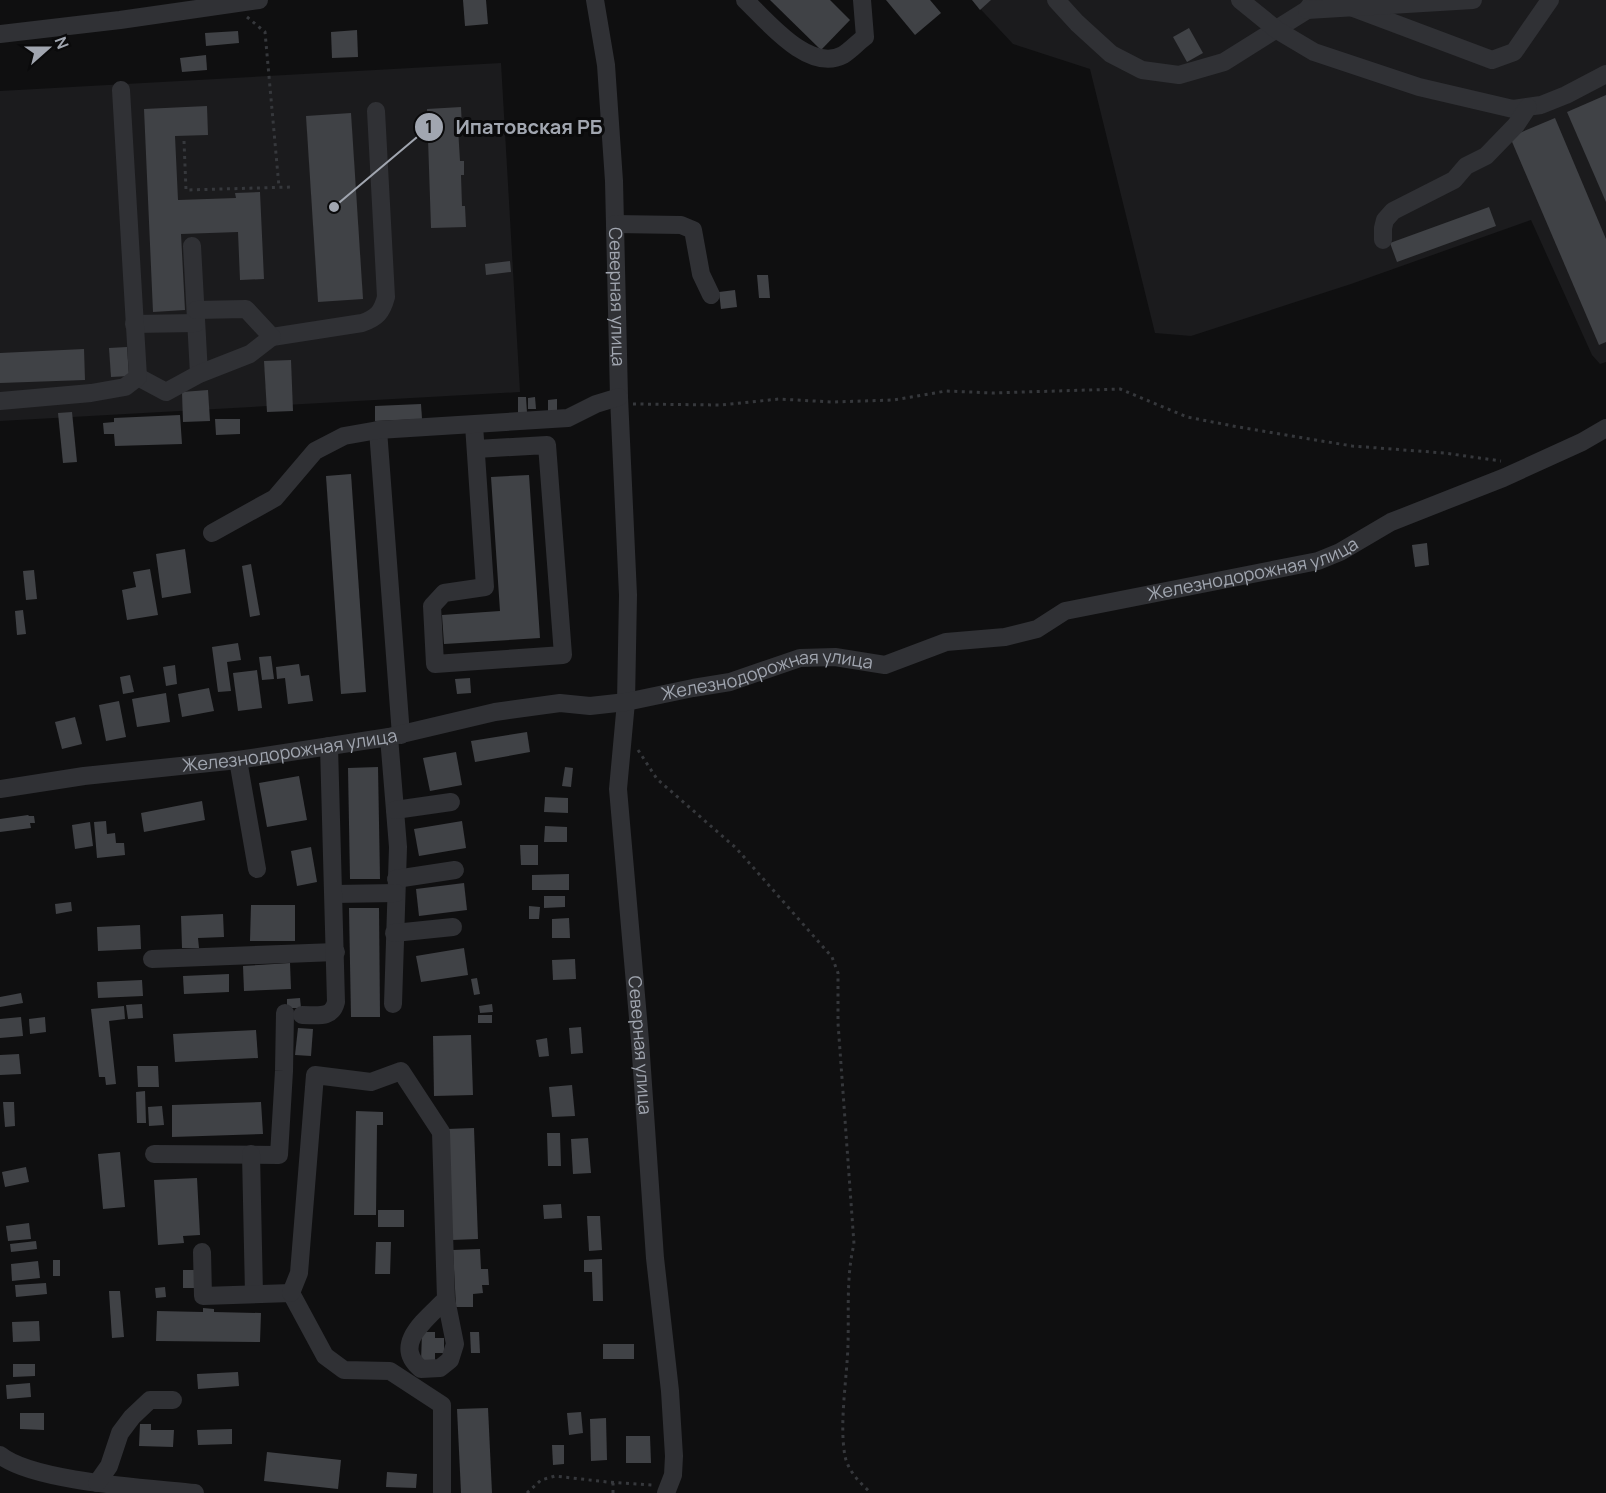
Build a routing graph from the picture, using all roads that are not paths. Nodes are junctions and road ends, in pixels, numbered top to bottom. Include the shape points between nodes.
1 (259, 0) edge
2 (595, 0) edge
3 (745, 0) edge
4 (862, 0) edge
5 (1240, 0) edge
6 (1473, 0) edge
7 (1550, 0) edge
8 (231, 2) edge
9 (1063, 2) edge
10 (1311, 5) edge
11 (1350, 6) junction
12 (1277, 30) junction
13 (0, 34) edge
14 (1606, 74) edge
15 (121, 90) dead end
16 (1528, 107) junction
17 (376, 111) dead end
18 (615, 224) junction
19 (1383, 240) dead end
20 (192, 246) dead end
21 (711, 295) dead end
22 (196, 317) junction
23 (134, 324) junction
24 (272, 337) junction
25 (199, 374) junction
26 (138, 377) junction
27 (620, 400) junction
28 (0, 401) edge
29 (474, 425) junction
30 (1606, 428) edge
31 (378, 430) junction
32 (476, 449) junction
33 (212, 533) dead end
34 (626, 702) junction
35 (395, 736) junction
36 (328, 746) junction
37 (238, 760) junction
38 (0, 789) edge
39 (451, 802) dead end
40 (395, 810) junction
41 (256, 869) dead end
42 (455, 870) dead end
43 (396, 886) junction
44 (334, 894) junction
45 (453, 927) dead end
46 (394, 933) junction
47 (336, 952) junction
48 (152, 959) dead end
49 (393, 1004) dead end
50 (284, 1071) junction
51 (315, 1075) junction
52 (154, 1154) dead end
53 (251, 1154) junction
54 (202, 1252) dead end
55 (291, 1293) junction
56 (254, 1294) junction
57 (446, 1299) dead end
58 (173, 1400) dead end
59 (0, 1455) edge
60 (98, 1483) junction
61 (195, 1493) edge
62 (442, 1493) edge
63 (666, 1493) edge

1 - 8 street
2 - 18 street, Северная улица via 606,65
3 - 4 street via 809,56 826,59 842,55 865,37
5 - 12 street
6 - 11 street
7 - 11 street via 1514,52 1492,60
8 - 13 street
9 - 12 street via 1077,23 1111,54 1142,70 1179,75 1224,62
10 - 11 street
10 - 12 street
12 - 16 street via 1314,52 1419,87 1513,109
14 - 16 street via 1566,95
15 - 23 street
16 - 19 street via 1486,156 1466,166 1454,180 1393,211 1385,220
17 - 24 street via 386,297 383,308 373,319 362,323
18 - 21 street via 681,225 693,230 701,274
18 - 27 street, Северная улица
20 - 22 street
22 - 23 street
22 - 24 street via 246,309
22 - 25 street
23 - 26 street
24 - 25 street via 250,354
25 - 26 street via 166,392
26 - 28 street via 125,387 91,393
27 - 29 street via 596,404 568,418
27 - 34 street, Северная улица via 628,595
29 - 31 street
29 - 32 street
30 - 34 street, Железнодорожная улица via 1503,478 1391,522 1318,561 1073,609 1037,629 1005,637 946,642 885,665 835,657 800,658 730,682
31 - 33 street via 344,436 315,451 275,498
31 - 35 street
32 - 32 street via 485,587 444,593 432,606 435,664 563,655 547,446
34 - 35 street, Железнодорожная улица via 590,706 560,703 495,712
34 - 63 street, Северная улица via 618,789 655,1258 670,1390 674,1456 673,1475
35 - 36 street, Железнодорожная улица
35 - 40 street
36 - 37 street, Железнодорожная улица
36 - 44 street
37 - 38 street, Железнодорожная улица
37 - 41 street
39 - 40 street
40 - 43 street
42 - 43 street
43 - 44 street
43 - 46 street
44 - 47 street
45 - 46 street
46 - 49 street
47 - 48 street
47 - 50 street via 334,1009 328,1015 294,1014
50 - 51 street
50 - 53 street via 279,1155
51 - 55 street via 299,1274
51 - 57 street via 371,1082 401,1071 441,1132
52 - 53 street
53 - 56 street
54 - 56 street via 203,1296
55 - 56 street
55 - 62 street via 326,1356 344,1370 390,1371 442,1405
58 - 60 street via 150,1400 132,1417 120,1433 109,1466
59 - 60 street via 34,1470
60 - 61 street

